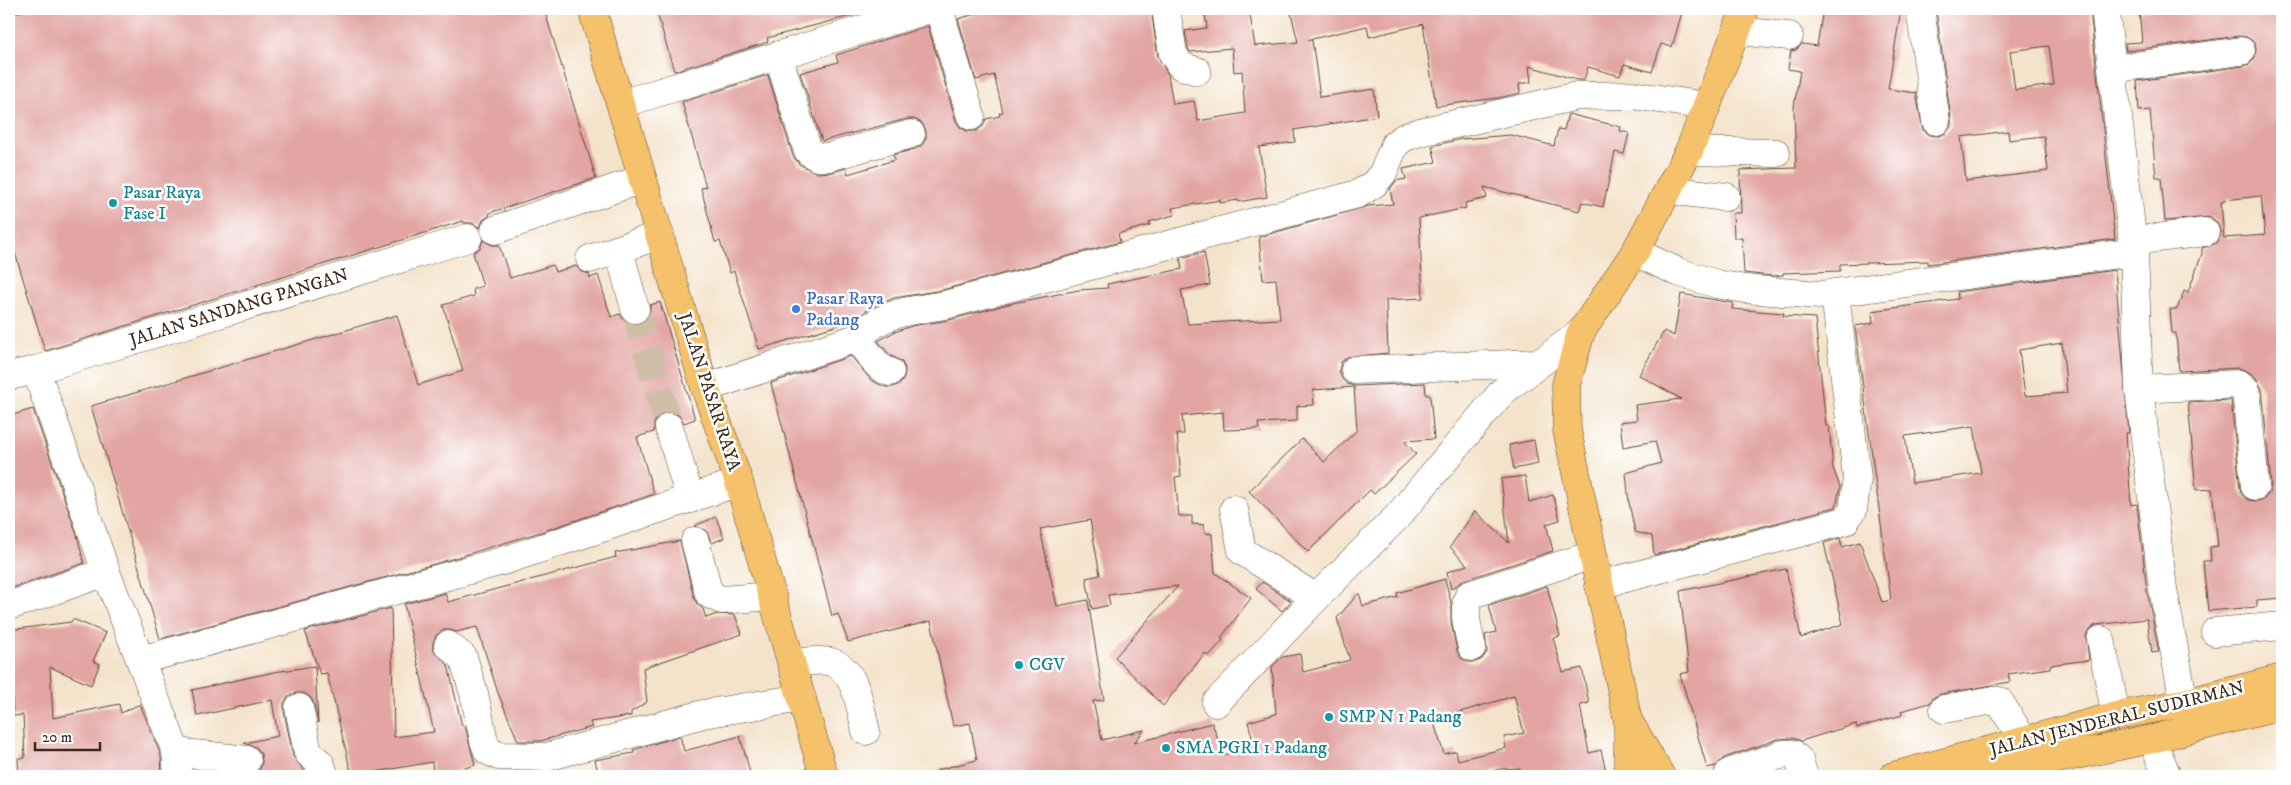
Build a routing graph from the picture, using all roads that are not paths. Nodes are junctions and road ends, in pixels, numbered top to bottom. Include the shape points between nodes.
1 (592, 9) edge
2 (929, 9) edge
3 (939, 9) edge
4 (1166, 9) edge
5 (1920, 9) edge
6 (2105, 9) edge
7 (1741, 20) edge
8 (1789, 36) dead end
9 (2240, 51) dead end
10 (778, 55) junction
11 (2113, 69) junction
12 (1197, 71) dead end
13 (621, 104) junction
14 (1707, 106) junction
15 (972, 116) dead end
16 (1936, 121) dead end
17 (911, 134) dead end
18 (1690, 151) junction
19 (1776, 153) dead end
20 (642, 179) junction
21 (1668, 190) junction
22 (1726, 197) dead end
23 (502, 228) dead end
24 (2205, 232) dead end
25 (660, 235) junction
26 (468, 238) dead end
27 (2134, 247) junction
28 (619, 250) junction
29 (1635, 252) junction
30 (590, 259) dead end
31 (1835, 294) junction
32 (636, 309) tunnel mouth
33 (1581, 332) junction
34 (857, 338) junction
35 (1538, 363) junction
36 (36, 370) junction
37 (1355, 370) dead end
38 (890, 372) dead end
39 (9, 376) edge
40 (705, 388) junction
41 (2139, 389) junction
42 (669, 427) tunnel mouth
43 (739, 482) junction
44 (2255, 486) dead end
45 (690, 498) junction
46 (1234, 509) dead end
47 (695, 541) dead end
48 (1592, 555) junction
49 (106, 572) junction
50 (1599, 584) junction
51 (772, 596) junction
52 (1316, 598) junction
53 (9, 606) edge
54 (2282, 626) edge
55 (2215, 632) dead end
56 (2101, 640) dead end
57 (448, 645) dead end
58 (1472, 647) dead end
59 (141, 660) junction
60 (792, 663) junction
61 (2282, 678) edge
62 (802, 698) junction
63 (2184, 702) junction
64 (1216, 703) dead end
65 (2282, 706) edge
66 (299, 708) dead end
67 (1944, 708) dead end
68 (2116, 716) junction
69 (1628, 721) junction
70 (866, 731) dead end
71 (2152, 739) junction
72 (2024, 741) junction
73 (247, 760) dead end
74 (177, 764) edge
75 (1729, 773) dead end
76 (325, 776) edge
77 (824, 776) edge
78 (1628, 776) edge
79 (1661, 776) edge
80 (1804, 776) edge
81 (1893, 776) edge
82 (1982, 776) edge
83 (2167, 776) edge

1 - 13 main road, JALAN PASAR RAYA
2 - 10 street
3 - 15 street
4 - 12 street via 1173,54 1182,66
5 - 16 street
6 - 11 street
7 - 8 street
7 - 14 main road
9 - 11 street
10 - 13 street
10 - 17 street via 808,151 817,157 829,157
11 - 27 street
13 - 20 main road, JALAN PASAR RAYA
14 - 18 main road
14 - 34 street via 1632,94 1577,96 1420,132 1395,144 1383,173 1374,184 1358,194 945,305 890,314 870,325
18 - 19 street
18 - 21 main road
20 - 23 street
20 - 25 main road, JALAN PASAR RAYA
21 - 22 street
21 - 29 main road
24 - 27 street
25 - 28 street
25 - 40 main road, JALAN PASAR RAYA
26 - 36 street, JALAN SANDANG PANGAN
27 - 31 street
27 - 41 street
28 - 30 street
28 - 32 street
29 - 31 street via 1678,272 1745,290
29 - 33 main road
31 - 50 street via 1857,478 1853,510 1845,521
33 - 35 street
33 - 48 main road via 1566,385 1567,430
34 - 38 street via 876,362
34 - 40 street
35 - 37 street
35 - 52 street via 1502,392 1397,517
36 - 39 street, JALAN SANDANG PANGAN
36 - 49 street
40 - 43 main road, JALAN PASAR RAYA
41 - 44 street via 2240,384 2246,390
41 - 63 street via 2163,589
42 - 45 street
43 - 45 street
43 - 51 main road, JALAN PASAR RAYA
45 - 59 street via 506,560
46 - 52 street via 1242,551
47 - 51 street via 710,594 722,600
48 - 50 main road
48 - 58 street via 1469,595 1466,623
49 - 53 street
49 - 59 street
50 - 69 main road
51 - 60 main road, JALAN PASAR RAYA
52 - 64 street
54 - 55 street
56 - 68 street
57 - 62 street via 463,656 484,740 488,751 499,756 547,757 703,714
59 - 74 street
60 - 62 main road, JALAN PASAR RAYA
60 - 70 street via 830,662 848,672
61 - 63 main road, JALAN JENDERAL SUDIRMAN
62 - 77 main road, JALAN PASAR RAYA
63 - 68 main road, JALAN JENDERAL SUDIRMAN
65 - 71 main road
66 - 76 street via 308,753 320,763
67 - 72 street via 1999,701
68 - 72 main road, JALAN JENDERAL SUDIRMAN
69 - 78 main road
69 - 79 main road
71 - 82 main road
71 - 83 street
72 - 81 main road, JALAN JENDERAL SUDIRMAN
73 - 74 street
75 - 80 street via 1783,754 1793,754 1800,760

